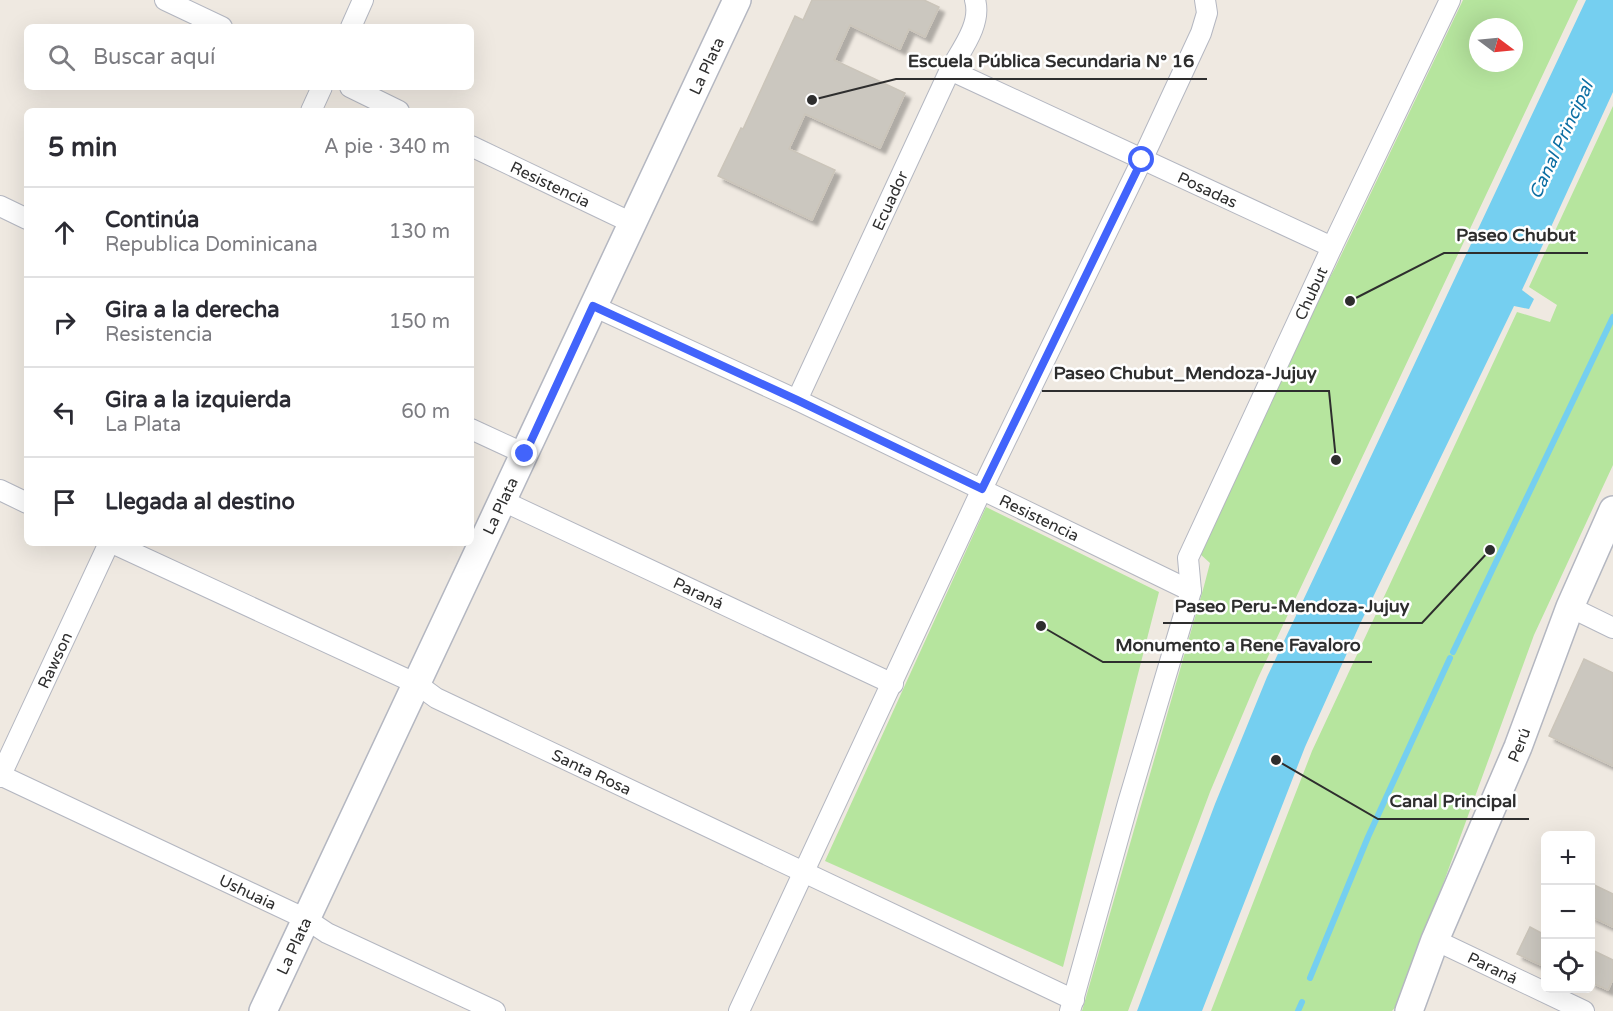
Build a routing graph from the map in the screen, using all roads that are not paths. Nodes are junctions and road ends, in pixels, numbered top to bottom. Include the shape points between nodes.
1 (165, 0) edge
2 (363, 0) edge
3 (737, 0) edge
4 (975, 0) edge
5 (1205, 0) edge
6 (1450, 0) edge
7 (216, 24) edge
8 (352, 24) edge
9 (951, 70) junction
10 (321, 90) edge
11 (356, 90) edge
12 (312, 108) edge
13 (393, 108) edge
14 (474, 147) edge
15 (1142, 160) junction
16 (0, 206) edge
17 (24, 218) edge
18 (632, 223) junction
19 (1332, 247) junction
20 (593, 306) junction
21 (797, 400) junction
22 (474, 430) edge
23 (525, 454) junction
24 (982, 489) junction
25 (0, 490) edge
26 (503, 501) junction
27 (24, 502) edge
28 (1613, 510) edge
29 (109, 546) edge
30 (117, 546) edge
31 (1191, 591) junction
32 (1570, 608) junction
33 (1613, 628) edge
34 (417, 684) junction
35 (892, 684) junction
36 (0, 776) edge
37 (804, 871) junction
38 (306, 919) junction
39 (1435, 940) junction
40 (1072, 1006) edge
41 (263, 1011) edge
42 (495, 1011) edge
43 (739, 1011) edge
44 (1409, 1011) edge
45 (1584, 1011) edge

1 - 7 street
2 - 8 street
3 - 18 street, La Plata
4 - 9 street, Ecuador via 978,16
5 - 15 street via 1207,12 1201,33
6 - 19 street, Chubut
9 - 15 street, Posadas
9 - 21 street, Ecuador
10 - 12 street
11 - 13 street
14 - 18 street, Resistencia
15 - 19 street, Posadas
15 - 24 street
16 - 17 street
18 - 20 street, La Plata
19 - 31 street, Chubut via 1188,558
20 - 21 street, Resistencia
20 - 23 street, La Plata
21 - 24 street, Resistencia
22 - 23 street
23 - 26 street, La Plata
24 - 31 street, Resistencia
24 - 35 street
25 - 27 street
26 - 34 street, La Plata
26 - 35 street, Paraná
28 - 32 street, Perú
29 - 36 street, Rawson
30 - 34 street, Santa Rosa
31 - 40 street
32 - 33 street
32 - 39 street, Perú via 1518,747
34 - 37 street, Santa Rosa via 435,698
34 - 38 street, La Plata
35 - 37 street
36 - 38 street, Ushuaia
37 - 40 street, Santa Rosa
37 - 43 street
38 - 41 street, La Plata
38 - 42 street, Ushuaia via 327,933
39 - 44 street, Perú
39 - 45 street, Paraná

